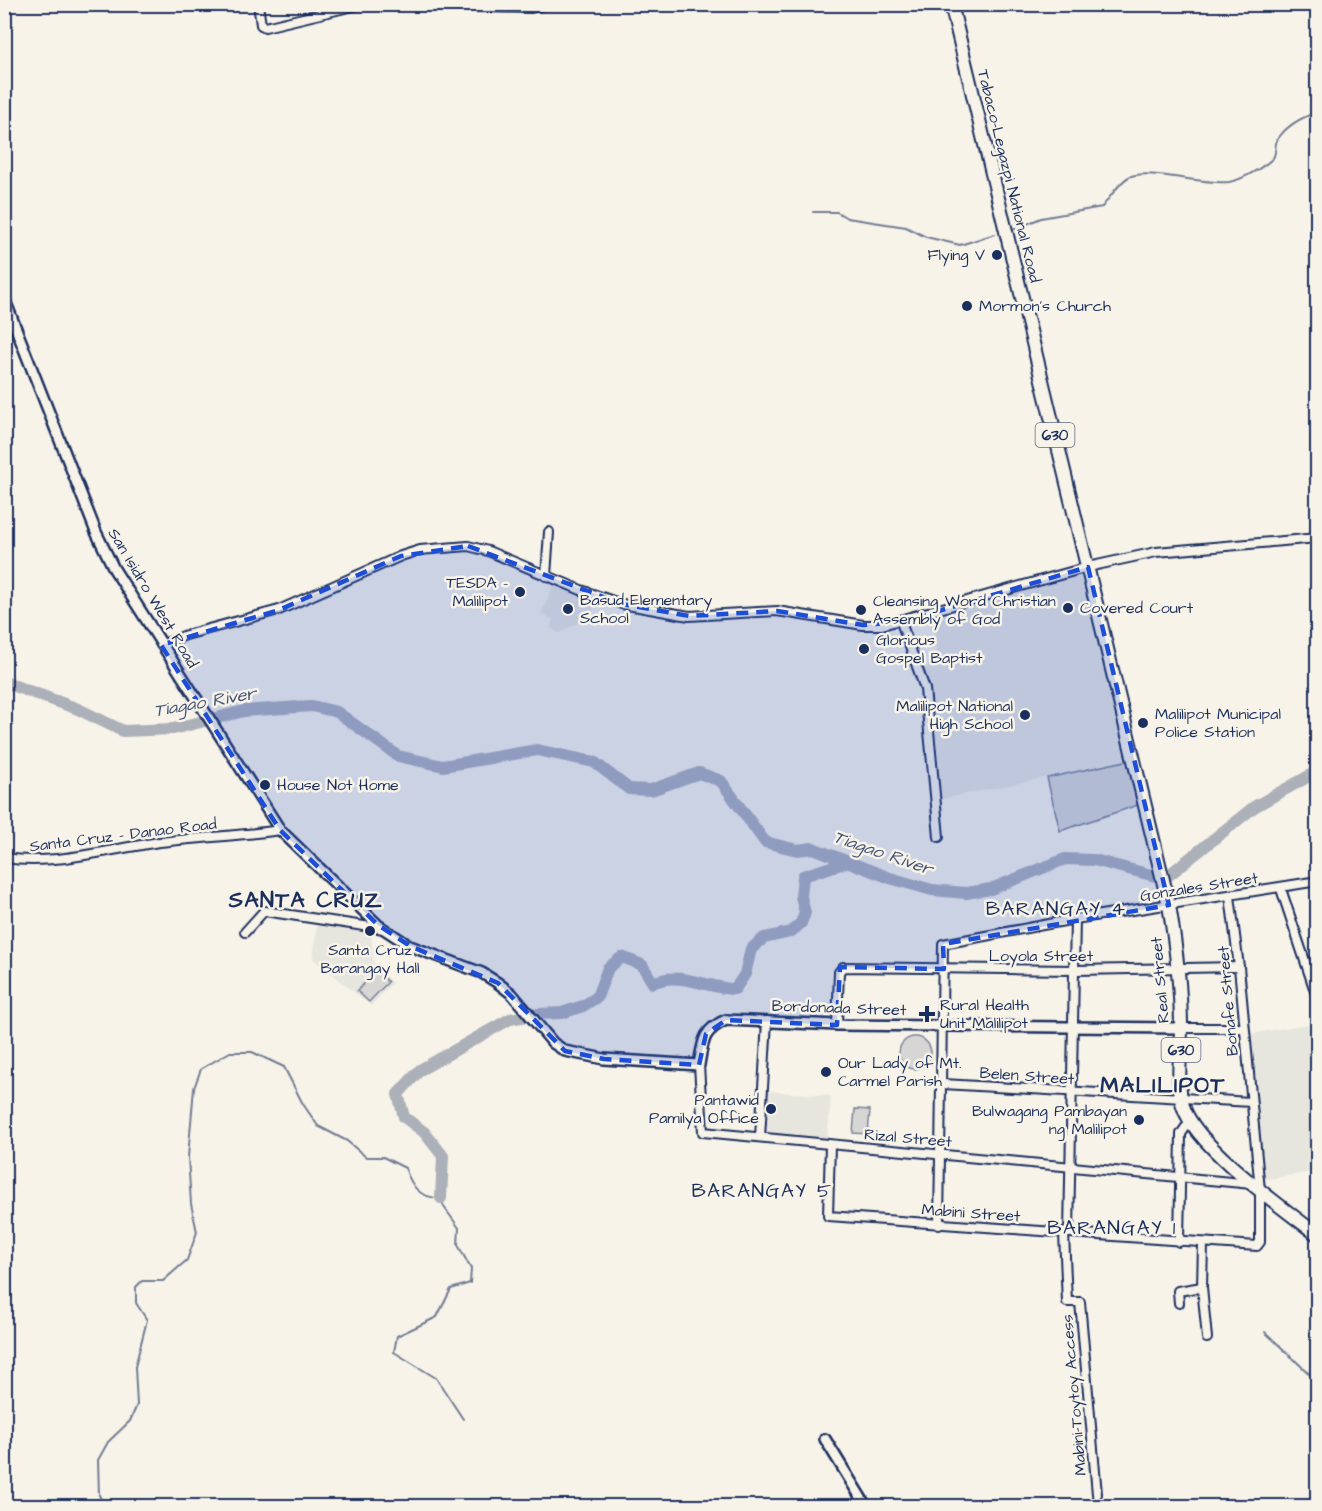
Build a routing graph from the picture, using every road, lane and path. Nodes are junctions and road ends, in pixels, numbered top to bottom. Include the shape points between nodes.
1 (258, 4) edge
2 (364, 4) edge
3 (547, 4) edge
4 (951, 4) edge
5 (4, 298) edge
6 (549, 532) dead end
7 (1317, 538) edge
8 (1088, 567) junction
9 (546, 576) junction
10 (901, 622) junction
11 (161, 645) junction
12 (280, 830) junction
13 (939, 837) dead end
14 (4, 858) edge
15 (1163, 881) joint
16 (1317, 882) edge
17 (1281, 889) junction
18 (1230, 896) junction
19 (1169, 905) junction
20 (1075, 919) junction
21 (384, 929) junction
22 (244, 932) dead end
23 (1239, 968) junction
24 (944, 969) junction
25 (1179, 969) junction
26 (1076, 970) junction
27 (1317, 1000) edge
28 (767, 1021) junction
29 (837, 1025) junction
30 (944, 1026) junction
31 (1075, 1028) junction
32 (1181, 1028) junction
33 (1244, 1028) junction
34 (699, 1065) junction
35 (943, 1084) junction
36 (1074, 1093) junction
37 (1181, 1099) junction
38 (1251, 1102) junction
39 (1190, 1121) junction
40 (760, 1137) junction
41 (831, 1145) junction
42 (942, 1154) junction
43 (1071, 1166) junction
44 (1180, 1177) junction
45 (1256, 1187) junction
46 (939, 1225) junction
47 (1067, 1233) junction
48 (1317, 1235) edge
49 (1179, 1242) junction
50 (1203, 1244) junction
51 (1257, 1246) joint
52 (1202, 1287) junction
53 (1179, 1303) dead end
54 (1207, 1338) dead end
55 (825, 1439) dead end
56 (1097, 1494) dead end
57 (866, 1506) edge

1 - 2 street via 261,25 265,27
2 - 3 street via 531,8
4 - 8 main road, Tabaco-Legazpi National Road / 630
5 - 11 street, San Isidro West Road via 96,532
6 - 9 street
7 - 8 street via 1156,552
8 - 10 street
8 - 15 main road, Tabaco-Legazpi National Road / 630
9 - 10 street via 622,604 689,616 762,611 863,625
9 - 11 street via 478,547 420,550 279,610
10 - 13 street via 925,689
11 - 12 street, San Isidro West Road
12 - 14 street, Santa Cruz – Danao Road via 164,842 44,861
12 - 21 street, San Isidro West Road
15 - 19 main road, Real Street / 630
16 - 17 street, Gonzales Street
17 - 18 street, Gonzales Street
17 - 27 street
18 - 19 street, Gonzales Street
18 - 23 street, Bonafe Street
19 - 20 street, Gonzales Street
19 - 25 main road, Real Street / 630
20 - 24 street, Gonzales Street via 944,944
20 - 26 street
21 - 22 street via 264,911
21 - 34 street, San Isidro West Road via 410,946 482,973 512,994 565,1052
23 - 25 street, Loyola Street
23 - 33 street, Bonafe Street
24 - 26 street, Loyola Street
24 - 29 street, Loyola Street via 843,967
24 - 30 street
25 - 26 street, Loyola Street
25 - 32 main road, Real Street / 630
26 - 31 street
28 - 29 street, Bordonada Street
28 - 34 street, Bordonada Street via 726,1020 712,1026 706,1034
28 - 40 street
29 - 30 street, Bordonada Street
30 - 31 street, Bordonada Street
30 - 35 street
31 - 32 street, Bordonada Street
31 - 36 street
32 - 33 street
32 - 37 main road, Real Street / 630
33 - 38 street, Bonafe Street
34 - 40 street, Rizal Street via 703,1132
35 - 36 street, Belen Street
35 - 42 street
36 - 37 street, Belen Street
36 - 43 street
37 - 38 street, Belen Street
37 - 39 main road, Real Street / 630
38 - 45 street, Bonafe Street
39 - 44 street via 1180,1134
39 - 45 main road, Real Street / 630
40 - 41 street, Rizal Street
41 - 42 street, Rizal Street
41 - 46 street, Mabini Street via 828,1216
42 - 43 street, Rizal Street
42 - 46 street
43 - 44 street, Rizal Street
43 - 47 street
44 - 45 street, Rizal Street
44 - 49 street
45 - 48 main road, 630
45 - 51 street, Bonafe Street via 1260,1242
46 - 47 street, Mabini Street
47 - 49 street, Mabini Street
47 - 56 street, Mabini-Toytoy Access via 1067,1302 1080,1302
49 - 50 street, Mabini Street
50 - 51 street, Mabini Street
50 - 52 street
52 - 53 street via 1178,1291
52 - 54 street
55 - 57 street

